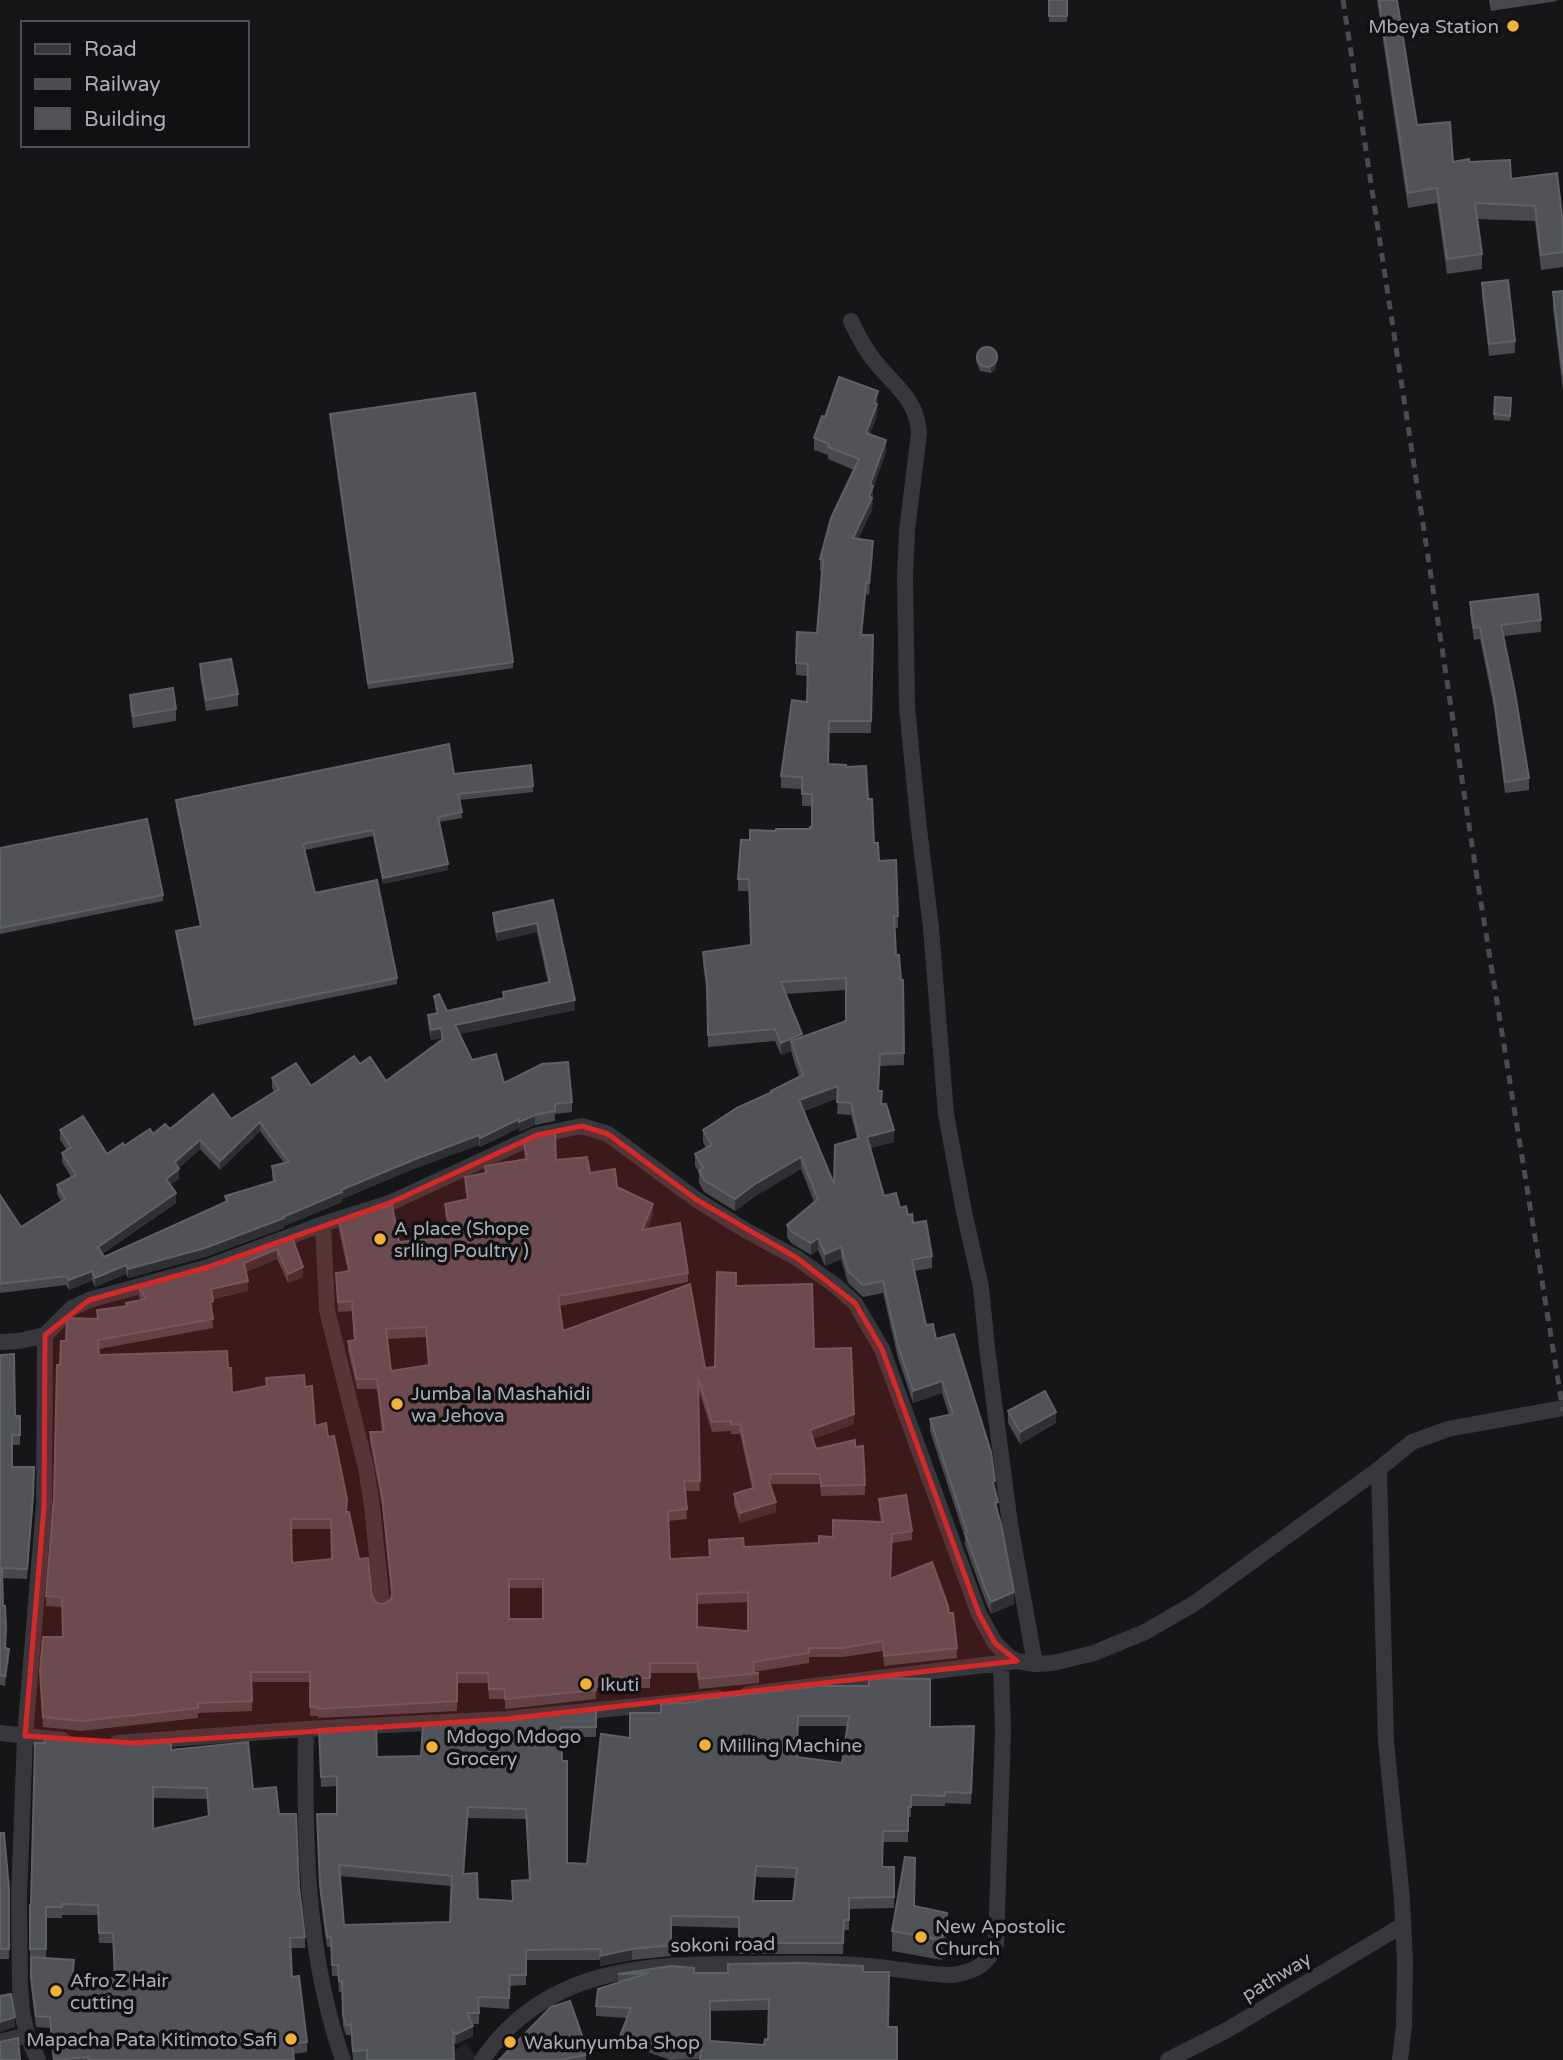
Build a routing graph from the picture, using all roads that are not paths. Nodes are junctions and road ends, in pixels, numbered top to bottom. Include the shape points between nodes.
1 (851, 321) dead end
2 (323, 1224) junction
3 (45, 1335) junction
4 (0, 1342) edge
5 (1563, 1408) edge
6 (1379, 1469) junction
7 (382, 1604) edge
8 (1009, 1662) junction
9 (1035, 1664) junction
10 (306, 1729) junction
11 (0, 1733) edge
12 (25, 1736) junction
13 (83, 1742) edge
14 (103, 1743) edge
15 (1404, 1925) junction
16 (27, 2035) junction
17 (0, 2042) edge
18 (38, 2060) edge
19 (343, 2060) edge
20 (482, 2060) edge
21 (1168, 2060) edge
22 (1400, 2060) edge

1 - 9 street via 876,364 908,399 918,418 905,576 907,707 946,1114 981,1287 1010,1524
2 - 3 street via 208,1267 89,1300 72,1308
2 - 7 street via 327,1310 366,1468
2 - 8 street via 392,1202 537,1135 583,1126 608,1134 697,1200 797,1258 855,1303 882,1349 979,1614
3 - 4 street
3 - 12 street via 44,1506
5 - 6 street via 1435,1433 1412,1442
6 - 9 street via 1195,1603 1145,1632 1094,1653
6 - 15 street via 1386,1742
8 - 9 street
8 - 10 street via 508,1719
8 - 20 street, sokoni road via 996,1944 991,1957 980,1966 952,1975 807,1964 633,1969 586,1980 550,1996 505,2031
10 - 14 street
10 - 19 street via 309,1896 330,2020
11 - 12 street
12 - 13 street
12 - 16 street via 19,1962
15 - 21 street, pathway
15 - 22 street
16 - 17 street
16 - 18 street

